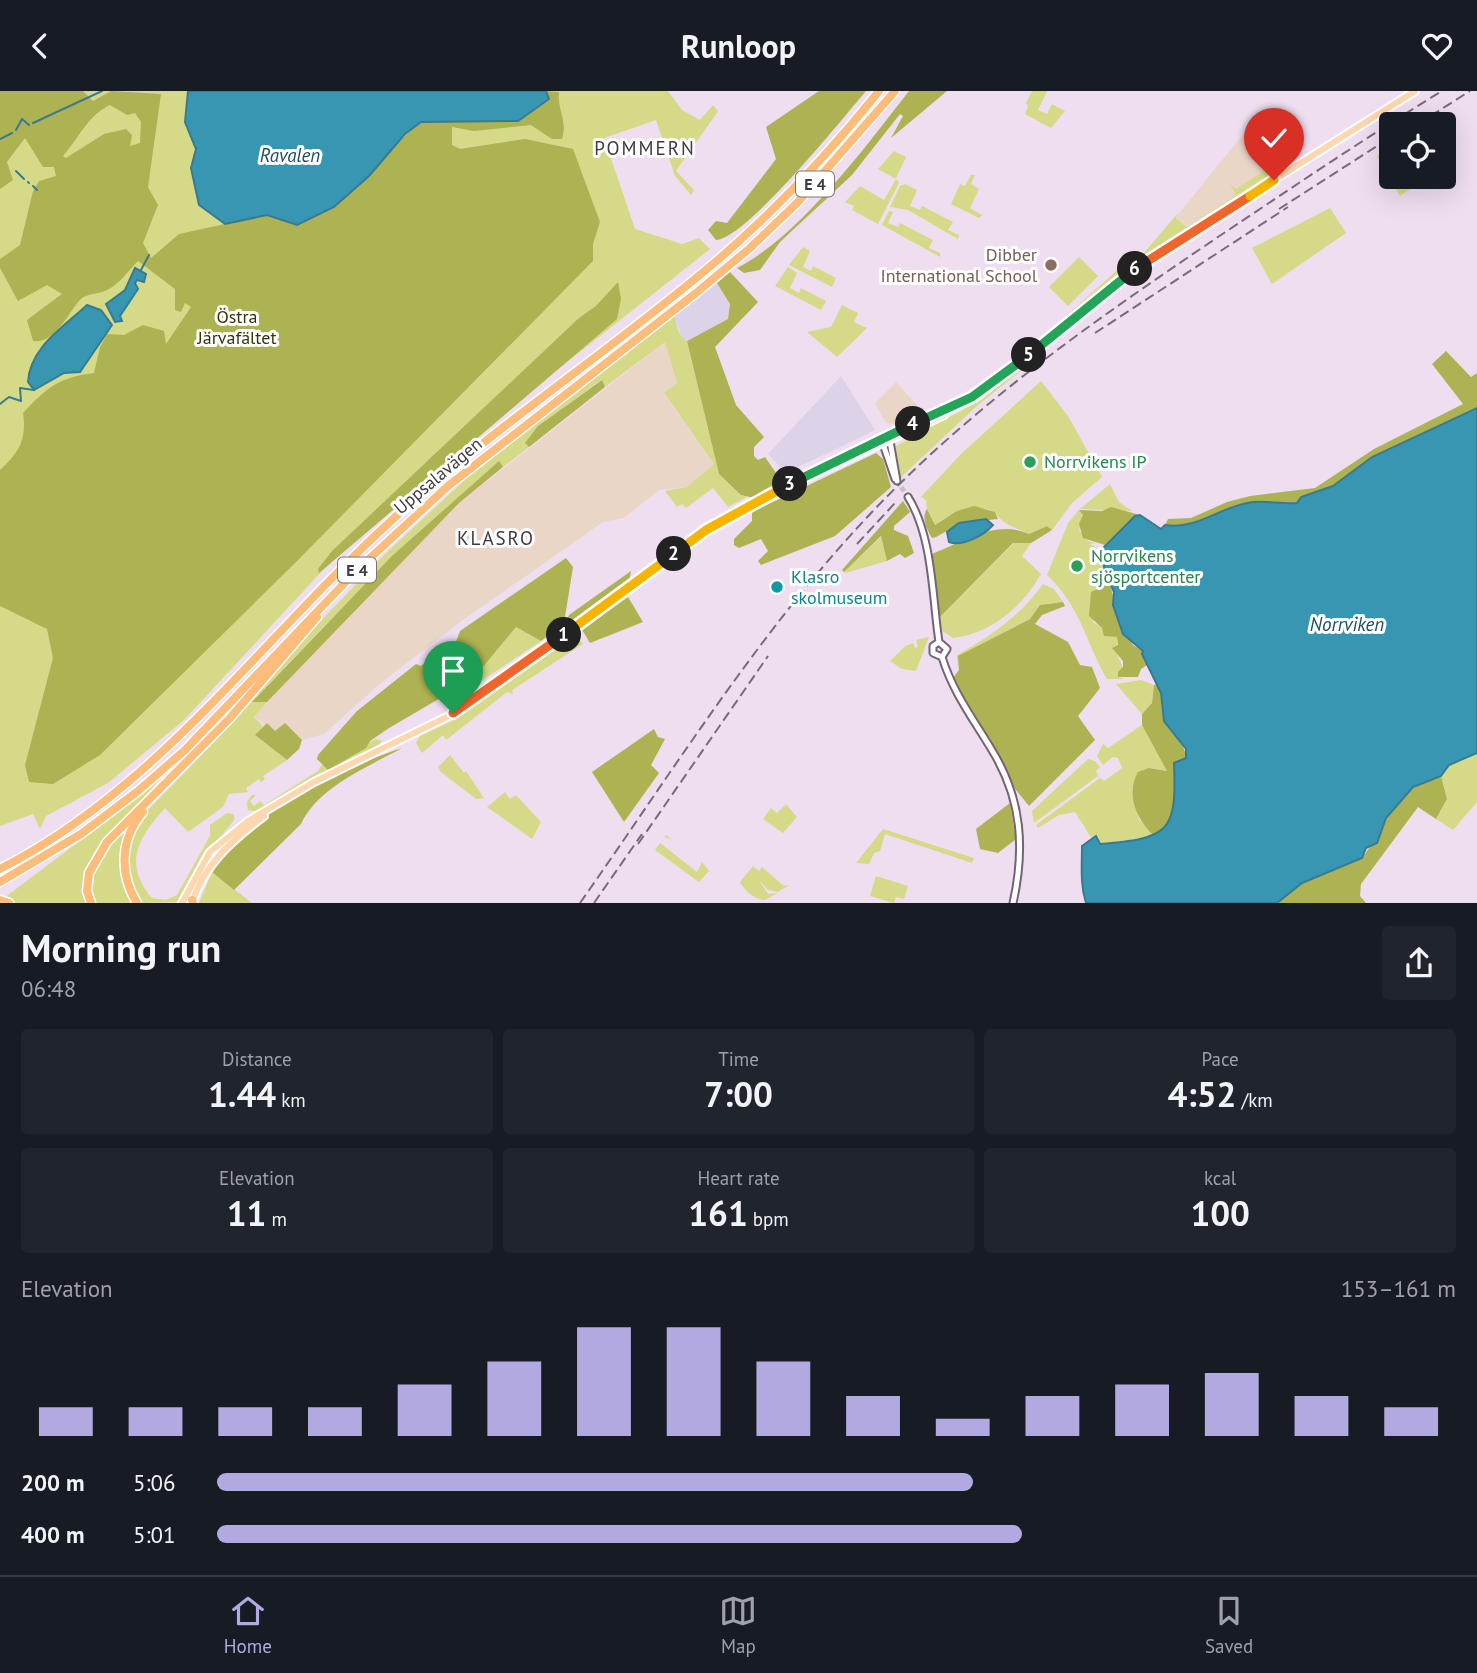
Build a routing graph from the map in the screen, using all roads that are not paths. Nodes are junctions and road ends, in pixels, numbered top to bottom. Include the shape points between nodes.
1 (879, 91) edge
2 (895, 91) edge
3 (1415, 91) edge
4 (885, 439) junction
5 (908, 497) tunnel mouth
6 (355, 572) junction
7 (939, 642) junction
8 (942, 657) junction
9 (182, 768) junction
10 (284, 799) junction
11 (0, 868) edge
12 (0, 882) edge
13 (0, 900) edge
14 (192, 902) edge
15 (9, 903) edge
16 (91, 903) edge
17 (137, 903) edge
18 (182, 903) edge
19 (1013, 903) edge

1 - 11 highway, Uppsalavägen / E 4 via 788,195 733,247 503,426 392,520 188,728 126,784
2 - 6 highway, Uppsalavägen / E 4 via 797,203 727,269 479,460
3 - 4 main road via 1135,268 972,397
4 - 4 street via 897,481
4 - 10 main road via 706,530 453,713
5 - 7 street via 922,531
6 - 9 highway
6 - 12 highway, Uppsalavägen / E 4 via 226,708 138,791 80,834
7 - 8 street via 947,647
7 - 8 street via 933,653
8 - 19 street via 957,696 1012,789 1021,837
9 - 16 highway via 99,852 87,883
9 - 17 highway via 129,835 124,872
10 - 14 main road via 227,845 203,876
10 - 18 main road via 223,838 197,872
13 - 15 highway

